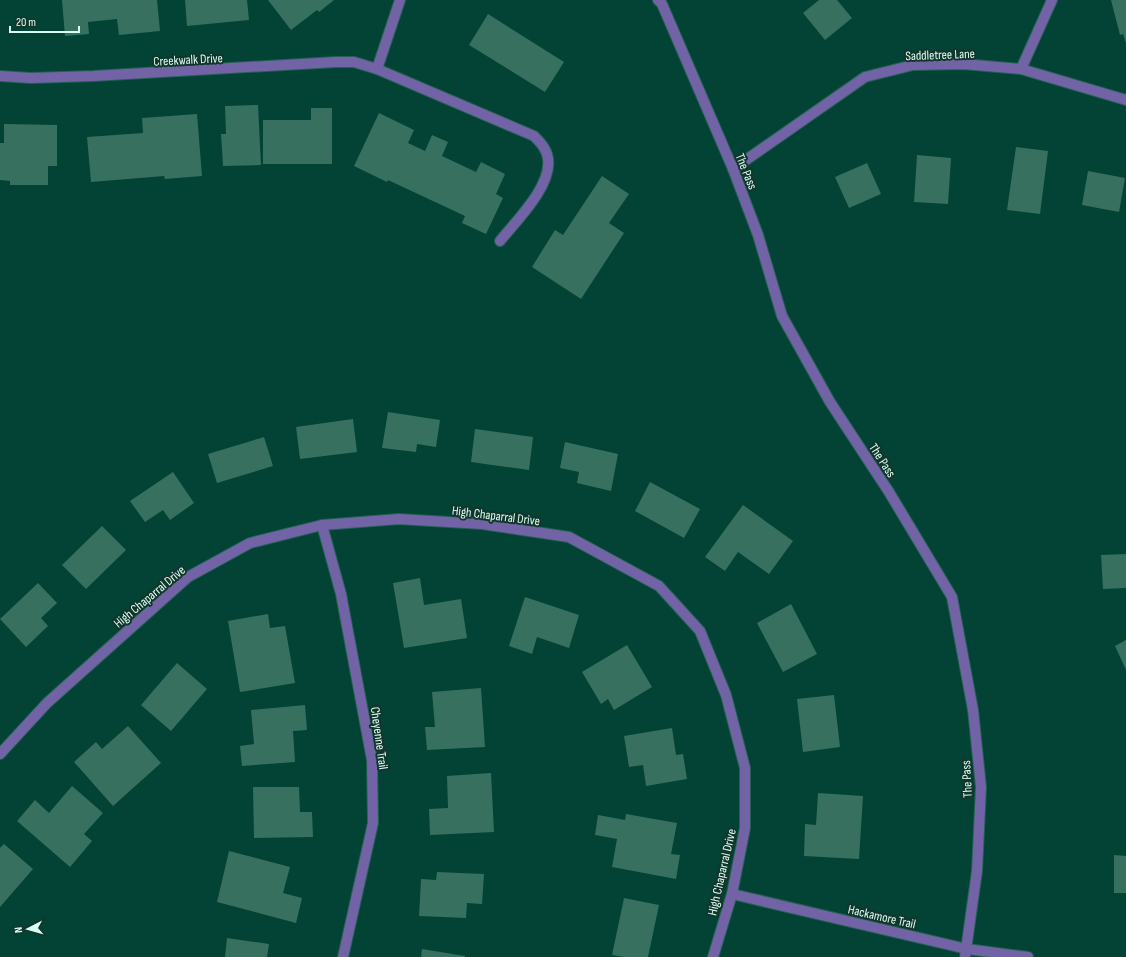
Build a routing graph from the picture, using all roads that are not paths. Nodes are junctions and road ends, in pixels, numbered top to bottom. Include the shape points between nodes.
1 (400, 0) edge
2 (658, 0) edge
3 (1052, 0) edge
4 (377, 69) junction
5 (1021, 69) junction
6 (0, 76) edge
7 (1126, 100) edge
8 (733, 169) junction
9 (500, 241) dead end
10 (322, 524) junction
11 (0, 754) edge
12 (732, 894) junction
13 (966, 953) edge
14 (344, 957) edge
15 (713, 957) edge
16 (1028, 957) edge

1 - 4 street
2 - 8 street, The Pass via 662,4
3 - 5 street
4 - 6 street, Creekwalk Drive via 354,62 336,62 93,76
4 - 9 street, Creekwalk Drive via 534,136 543,144 548,159 546,178 535,197
5 - 7 street, Saddletree Lane
5 - 8 street, Saddletree Lane via 963,64 913,65 865,77
8 - 13 street, The Pass via 758,235 782,316 830,402 889,492 952,597 973,710 981,787 977,871
10 - 11 street, High Chaparral Drive via 250,543 188,577 47,703
10 - 12 street, High Chaparral Drive via 399,519 482,524 569,537 660,586 700,632 726,695 745,768 745,828
10 - 14 street, Cheyenne Trail via 341,594 372,760 373,823
12 - 13 street, Hackamore Trail
12 - 15 street, High Chaparral Drive
13 - 16 street, Hackamore Trail

